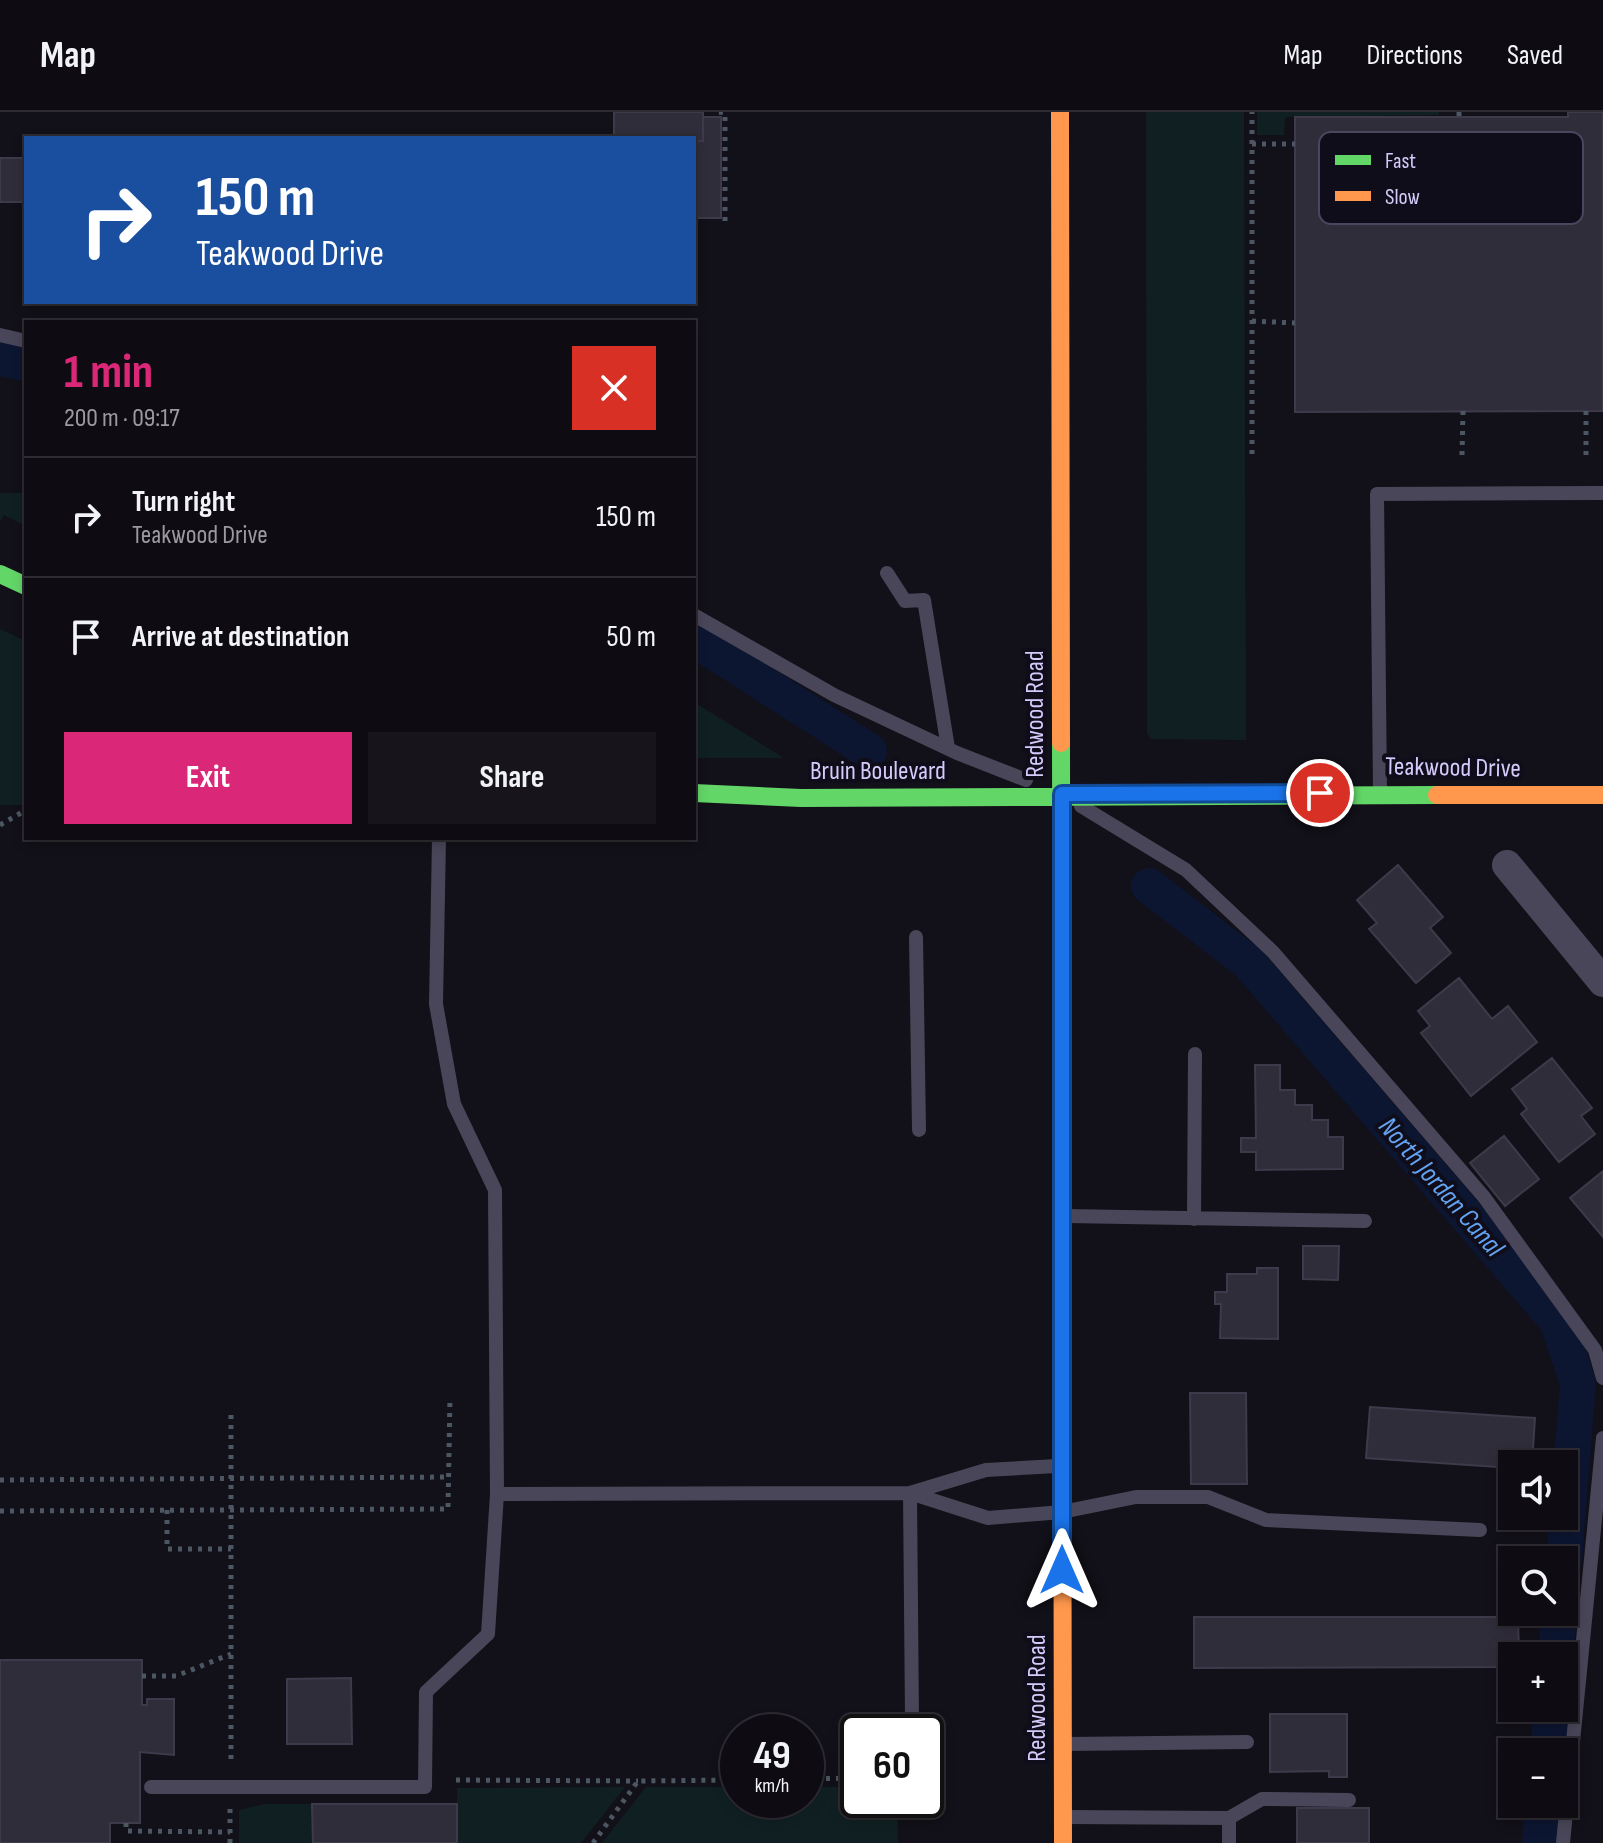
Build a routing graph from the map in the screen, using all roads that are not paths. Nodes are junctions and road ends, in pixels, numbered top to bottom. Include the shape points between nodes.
1 (1060, 112) edge
2 (0, 335) edge
3 (24, 341) edge
4 (1603, 493) edge
5 (887, 573) dead end
6 (0, 574) edge
7 (24, 585) edge
8 (696, 616) edge
9 (948, 748) junction
10 (696, 793) edge
11 (1380, 793) junction
12 (1062, 794) junction
13 (1603, 795) edge
14 (439, 840) edge
15 (1507, 865) dead end
16 (916, 937) dead end
17 (1603, 982) edge
18 (1195, 1054) dead end
19 (919, 1130) dead end
20 (1061, 1216) junction
21 (1194, 1219) junction
22 (1365, 1221) dead end
23 (1603, 1378) edge
24 (1603, 1438) edge
25 (1062, 1465) junction
26 (910, 1493) junction
27 (497, 1494) junction
28 (1062, 1512) junction
29 (1480, 1530) dead end
30 (912, 1714) edge
31 (1247, 1742) dead end
32 (1063, 1744) junction
33 (151, 1787) dead end
34 (1349, 1800) dead end
35 (1063, 1817) junction
36 (1229, 1818) junction
37 (1063, 1843) edge
38 (1229, 1843) edge
39 (1563, 1843) edge

1 - 12 main road, Redwood Road
2 - 3 lane
4 - 11 lane via 1377,494
5 - 9 lane via 905,601 924,600
6 - 7 main road
8 - 9 lane via 834,695
9 - 12 lane
10 - 12 main road, Bruin Boulevard via 801,798
11 - 12 main road, Teakwood Drive
11 - 13 main road, Teakwood Drive
12 - 20 main road, Redwood Road
12 - 23 lane via 1186,870 1273,952 1484,1197 1595,1350
14 - 27 lane via 436,1004 454,1104 495,1190
15 - 17 street
16 - 19 lane
18 - 21 lane
20 - 21 lane
20 - 25 main road, Redwood Road
21 - 22 lane
24 - 39 lane
25 - 26 lane via 986,1470
25 - 28 main road, Redwood Road
26 - 27 lane
26 - 28 lane via 988,1518
26 - 30 lane
27 - 33 lane via 488,1634 426,1692 425,1787
28 - 29 lane via 1136,1497 1208,1497 1266,1520
28 - 32 main road, Redwood Road
31 - 32 lane
32 - 35 main road, Redwood Road
34 - 36 lane via 1262,1799
35 - 36 lane
35 - 37 main road, Redwood Road
36 - 38 lane

